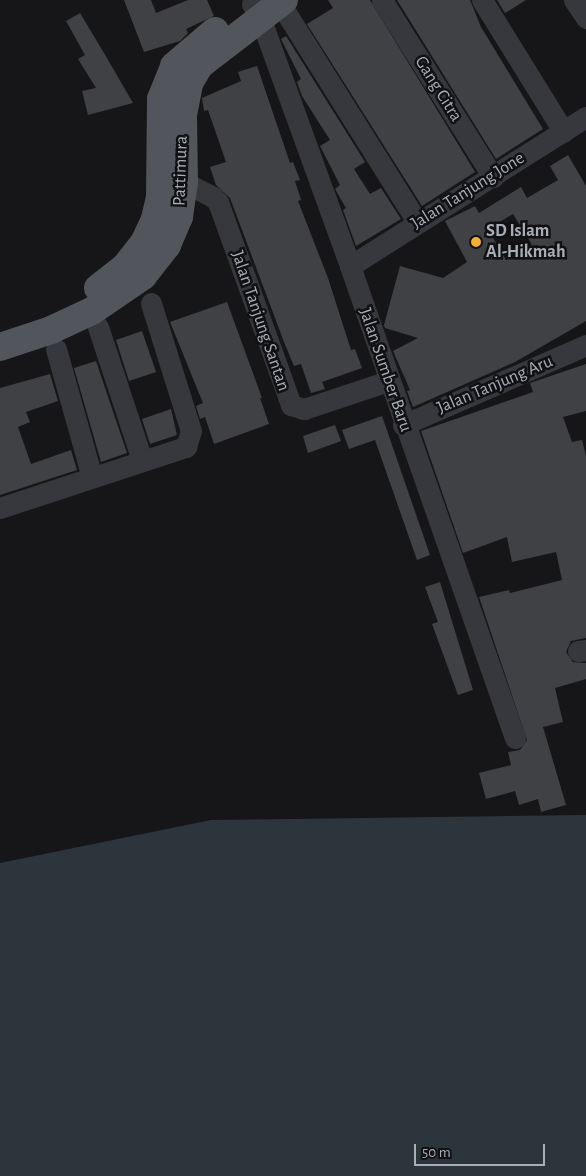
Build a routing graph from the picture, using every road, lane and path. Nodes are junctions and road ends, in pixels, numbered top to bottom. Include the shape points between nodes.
1 (382, 0) edge
2 (482, 0) edge
3 (574, 0) edge
4 (269, 4) edge
5 (586, 18) edge
6 (586, 117) edge
7 (564, 132) junction
8 (172, 176) junction
9 (493, 177) junction
10 (417, 222) junction
11 (350, 266) junction
12 (151, 303) dead end
13 (98, 327) dead end
14 (0, 329) edge
15 (586, 345) edge
16 (0, 347) edge
17 (56, 349) dead end
18 (388, 381) junction
19 (403, 425) junction
20 (142, 460) junction
21 (92, 477) junction
22 (0, 508) edge
23 (515, 738) dead end

1 - 9 street, Gang Citra
2 - 7 street
3 - 5 street
4 - 8 main road, Pattimura via 200,65 189,83 181,142
4 - 10 street
4 - 11 street, Jalan Sumber Baru
6 - 7 street, Jalan Tanjung Jone
7 - 9 street, Jalan Tanjung Jone
8 - 14 main road, Pattimura via 160,197 155,219 144,243 125,266 82,299
8 - 16 main road, Pattimura via 179,217 167,245 143,276 92,311 51,330
8 - 18 street, Jalan Tanjung Santan via 218,202 291,405 304,409
9 - 10 street, Jalan Tanjung Jone
10 - 11 street, Jalan Tanjung Jone
11 - 18 street, Jalan Sumber Baru
12 - 20 street via 191,436 183,449
13 - 20 street
15 - 19 street, Jalan Tanjung Aru
17 - 21 street
18 - 19 street, Jalan Sumber Baru
19 - 23 street, Jalan Sumber Baru
20 - 21 street
21 - 22 street

